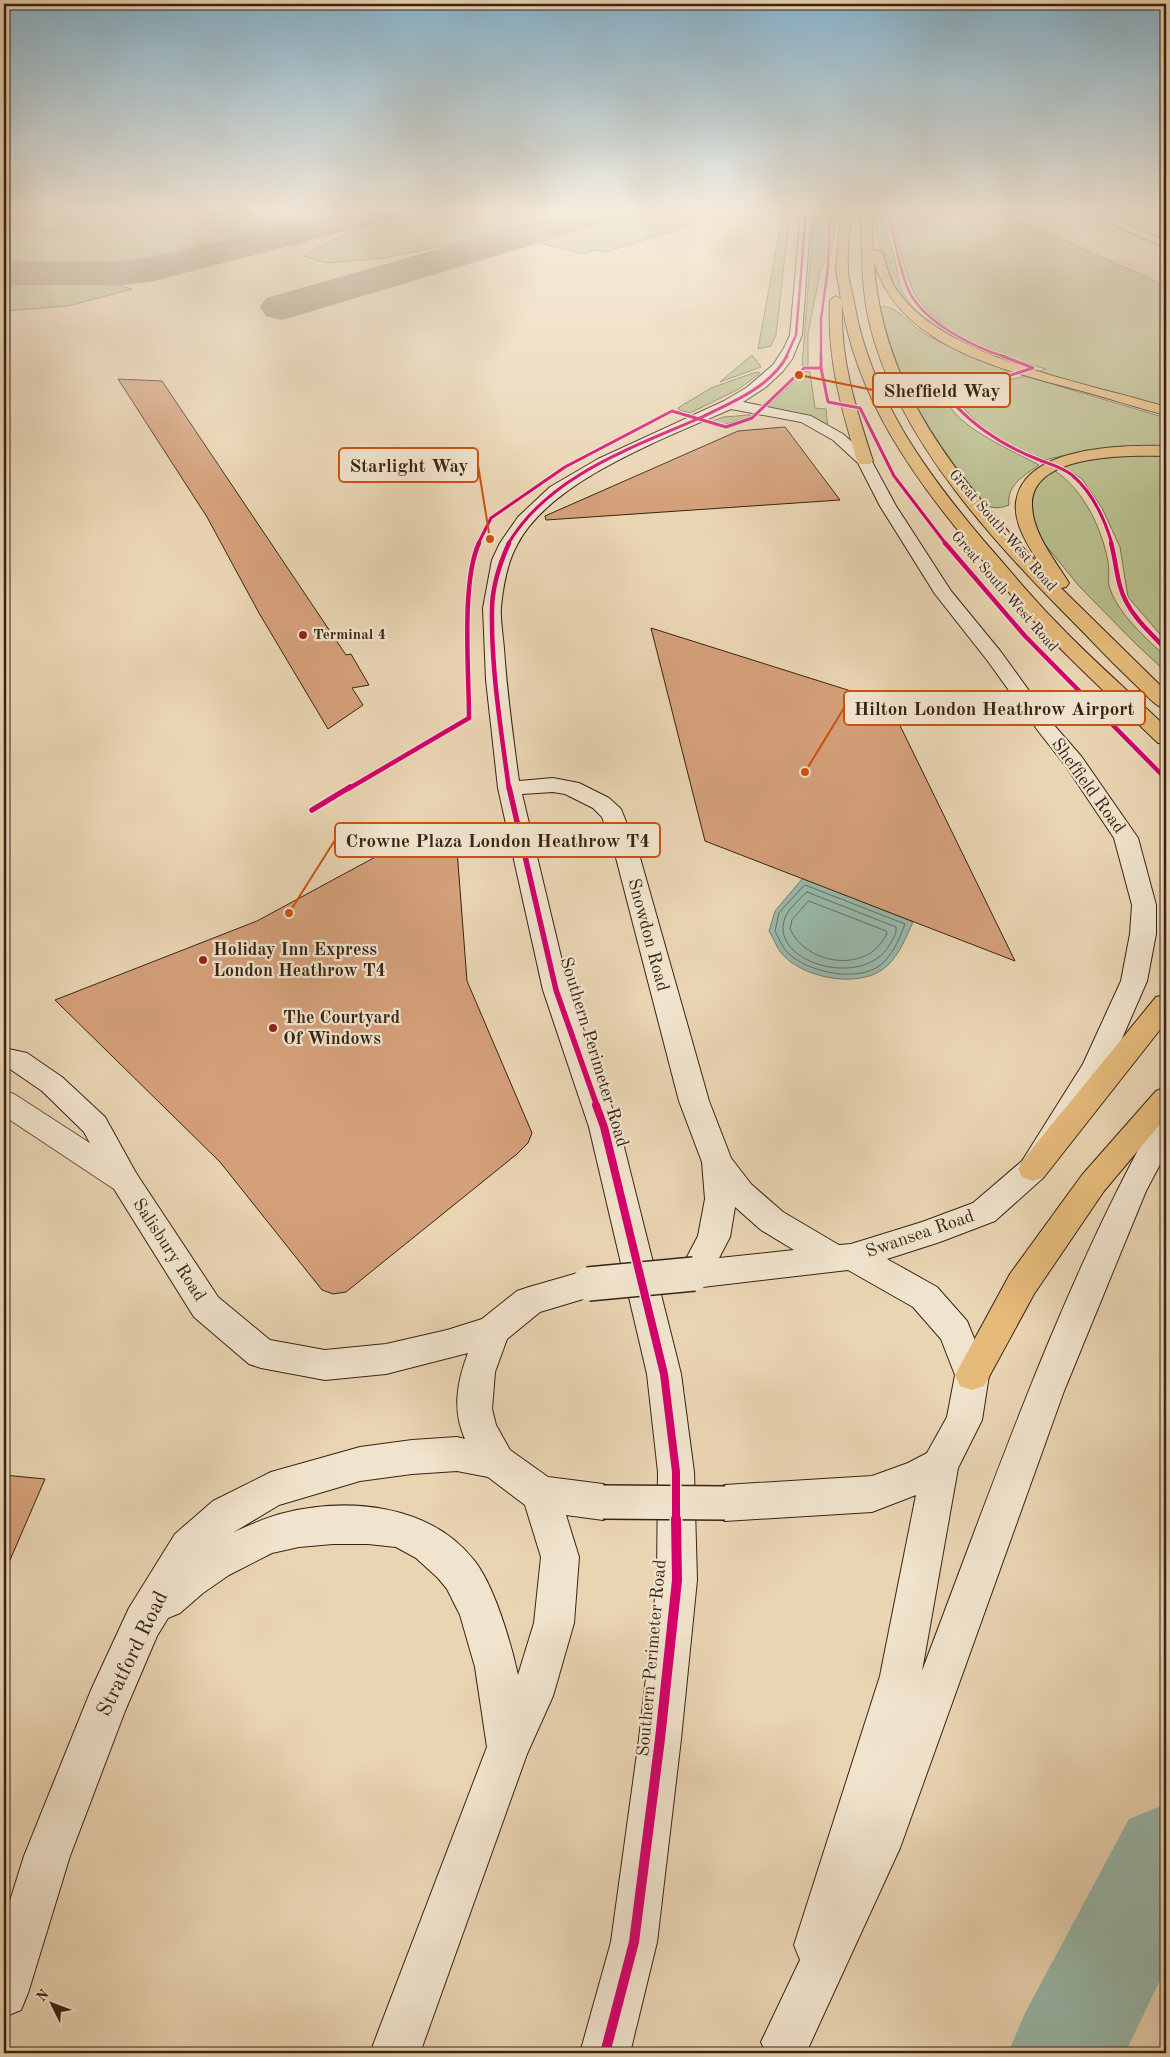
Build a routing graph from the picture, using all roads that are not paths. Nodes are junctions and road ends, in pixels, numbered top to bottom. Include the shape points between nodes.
1 (798, 308) edge
2 (835, 308) edge
3 (849, 308) edge
4 (872, 308) edge
5 (906, 308) edge
6 (729, 404) junction
7 (1166, 411) edge
8 (1166, 451) edge
9 (865, 461) junction
10 (1083, 623) junction
11 (1166, 702) edge
12 (1166, 738) edge
13 (509, 788) junction
14 (1166, 1004) edge
15 (4, 1058) edge
16 (1166, 1098) edge
17 (4, 1102) edge
18 (1166, 1125) edge
19 (718, 1162) junction
20 (1032, 1169) junction
21 (125, 1181) junction
22 (842, 1258) junction
23 (694, 1274) junction
24 (493, 1330) junction
25 (972, 1375) junction
26 (497, 1462) junction
27 (940, 1465) junction
28 (541, 1494) junction
29 (143, 1622) junction
30 (508, 1747) junction
31 (47, 1856) junction
32 (634, 1942) junction
33 (4, 1947) edge
34 (4, 1993) edge
35 (784, 2048) edge
36 (395, 2053) edge
37 (590, 2053) edge
38 (605, 2053) edge

1 - 6 street, Southern Perimeter Road via 796,335 779,370
2 - 9 highway via 836,352 846,404
3 - 12 highway, Great South West Road via 859,352 891,424 952,514 1050,627
4 - 10 highway, Great South-West Road via 884,352 898,386 946,465 982,512
5 - 7 highway via 941,336 1005,364
6 - 9 street via 806,419 838,437
6 - 13 street, Southern Perimeter Road via 628,450 556,490 534,511 509,543 501,560 492,608 496,680
8 - 10 highway via 1091,454 1053,466 1036,476 1027,489 1024,502 1033,534
9 - 20 street, Sheffield Road via 888,506 944,594 1073,761 1126,838 1144,905 1143,934 1134,981 1096,1066
10 - 11 highway, Great South-West Road
13 - 19 street, Snowdon Road via 553,785 571,788 601,803 613,814 694,1101
13 - 32 street, Southern Perimeter Road via 556,990 604,1127 664,1374 676,1472 677,1580
14 - 20 highway
15 - 21 street via 17,1060 52,1084 95,1125
16 - 25 highway via 1093,1182 1027,1276
17 - 21 street, Salisbury Road
18 - 35 street via 1131,1191 1046,1391 878,1848
19 - 22 street, Snowdon Road via 740,1193 772,1221
19 - 23 street, Snowdon Road via 722,1199 714,1238
20 - 22 street, Swansea Road via 984,1212 929,1233
21 - 24 street, Salisbury Road via 206,1307 261,1353 325,1364 386,1359
22 - 23 street, Swansea Road
22 - 25 street, Snowdon Road via 875,1268 925,1297 955,1331
23 - 24 street, Swansea Road, bridge via 588,1284 529,1301
24 - 26 street via 478,1372 474,1409 479,1429
25 - 27 street via 964,1420
26 - 28 street
26 - 29 street, Stratford Road via 456,1454 412,1457 360,1464 271,1490 226,1514 189,1547
27 - 28 street, bridge via 872,1494 725,1502 603,1502
27 - 35 street via 901,1676
28 - 30 street via 560,1557 554,1623 532,1696
29 - 30 street via 177,1587 212,1563 273,1534 315,1527 362,1525 397,1529 429,1544 459,1572 480,1611 500,1688
29 - 31 street, Stratford Road via 106,1705
30 - 36 street
31 - 33 street
31 - 34 street, Stratford Road
32 - 37 street, Southern Perimeter Road
32 - 38 street, Southern Perimeter Road

